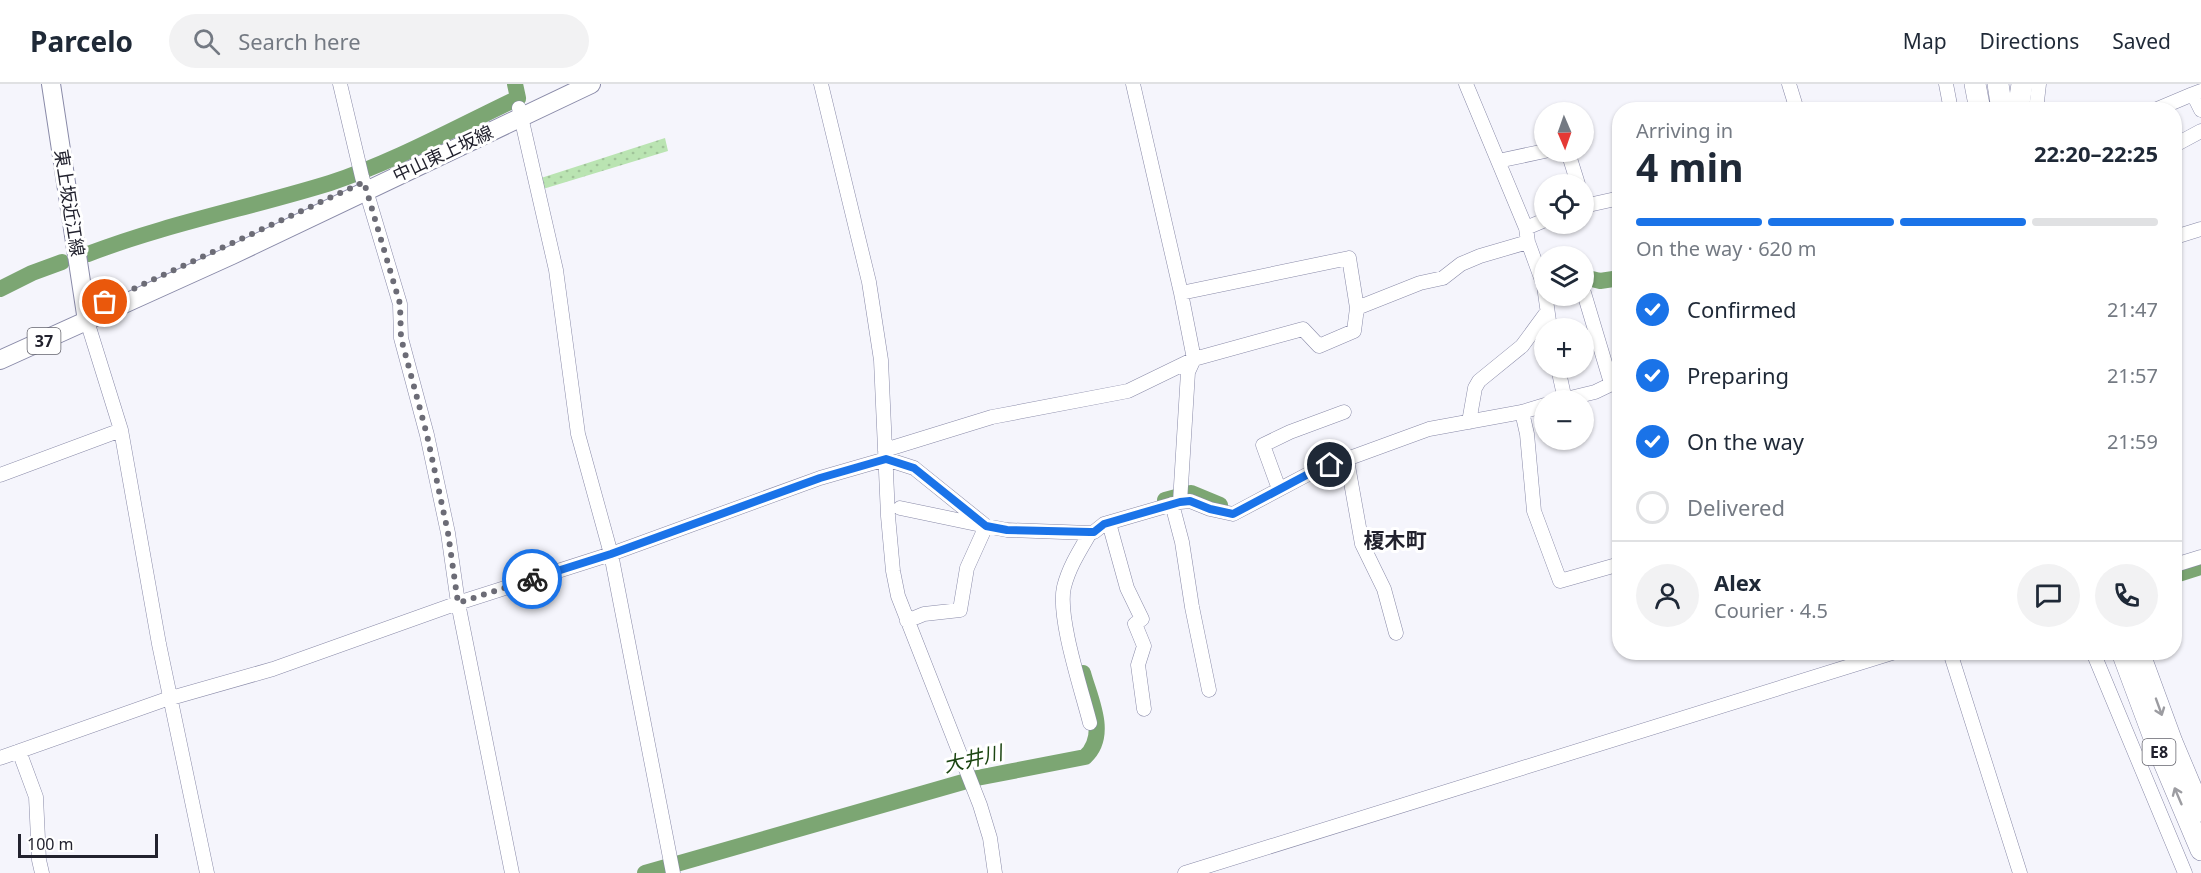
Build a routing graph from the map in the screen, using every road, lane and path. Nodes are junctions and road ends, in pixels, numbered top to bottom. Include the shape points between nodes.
1 (51, 84) edge
2 (340, 84) edge
3 (569, 84) edge
4 (591, 84) edge
5 (821, 84) edge
6 (1133, 84) edge
7 (1466, 84) edge
8 (1789, 84) edge
9 (1946, 84) edge
10 (1975, 84) edge
11 (1982, 84) edge
12 (1998, 84) edge
13 (2022, 84) edge
14 (2039, 84) edge
15 (2197, 93) edge
16 (1795, 102) edge
17 (1949, 102) edge
18 (1978, 102) edge
19 (1985, 102) edge
20 (2001, 102) edge
21 (2019, 102) edge
22 (2037, 102) edge
23 (2175, 102) edge
24 (2201, 110) edge
25 (520, 112) junction
26 (2201, 131) edge
27 (2182, 141) edge
28 (1534, 153) edge
29 (1498, 161) junction
30 (363, 178) junction
31 (1612, 200) edge
32 (1594, 204) edge
33 (1534, 225) edge
34 (1526, 228) junction
35 (2201, 229) edge
36 (2182, 235) edge
37 (1528, 242) junction
38 (1534, 258) edge
39 (1181, 293) junction
40 (1546, 306) edge
41 (1589, 306) edge
42 (1357, 308) junction
43 (1547, 312) junction
44 (86, 316) junction
45 (1548, 318) edge
46 (0, 349) edge
47 (1194, 359) junction
48 (0, 360) edge
49 (1612, 373) edge
50 (1612, 384) edge
51 (1594, 392) edge
52 (1534, 408) edge
53 (1344, 412) dead end
54 (1522, 412) junction
55 (1469, 422) junction
56 (121, 430) junction
57 (886, 455) junction
58 (1347, 460) junction
59 (0, 475) edge
60 (1279, 489) junction
61 (1179, 499) junction
62 (900, 508) dead end
63 (1109, 523) junction
64 (986, 526) junction
65 (1090, 532) junction
66 (611, 554) junction
67 (2201, 557) edge
68 (2182, 564) edge
69 (1612, 566) edge
70 (458, 603) junction
71 (907, 621) junction
72 (1396, 633) dead end
73 (1868, 660) edge
74 (1953, 660) edge
75 (2096, 660) edge
76 (2125, 660) edge
77 (2142, 660) edge
78 (1209, 690) dead end
79 (171, 698) junction
80 (1144, 709) dead end
81 (1090, 723) dead end
82 (19, 751) junction
83 (0, 758) edge
84 (2201, 811) edge
85 (2201, 850) edge
86 (672, 869) edge
87 (42, 873) edge
88 (207, 873) edge
89 (512, 873) edge
90 (995, 873) edge
91 (1185, 873) edge
92 (2020, 873) edge
93 (2185, 873) edge

1 - 44 main road, 東上坂近江線
2 - 30 street
3 - 25 main road, 中山東上坂線 / 37
4 - 25 main road, 中山東上坂線 / 37
5 - 57 street via 869,282 880,360
6 - 39 street
7 - 29 street
8 - 16 street
9 - 17 street
10 - 18 highway
11 - 19 highway
12 - 20 highway
13 - 21 highway
14 - 22 street
15 - 23 street
15 - 24 street
25 - 30 main road, 中山東上坂線 / 37
25 - 66 street via 556,270 578,434
26 - 27 street
28 - 29 street
29 - 34 street
30 - 44 main road, 中山東上坂線 / 37
30 - 70 street via 400,304 401,338 427,435
31 - 32 street
33 - 34 street
34 - 37 street
35 - 36 street
37 - 38 street
37 - 42 street via 1480,256 1443,278
39 - 42 street via 1349,258
39 - 47 street
40 - 43 street
41 - 49 street
42 - 47 street via 1354,331 1319,346 1303,328
43 - 45 street
43 - 55 street via 1522,346 1479,381
44 - 46 main road, 中山東上坂線 / 37
44 - 48 main road, 中山東上坂線 / 37
44 - 56 street
47 - 57 street via 1128,391 992,417
47 - 61 street via 1188,372
50 - 51 street
52 - 54 street
53 - 60 street via 1263,445
54 - 55 street
54 - 69 street via 1534,510 1560,582
55 - 58 street via 1429,429
56 - 59 street
56 - 79 street
57 - 64 street via 914,468
57 - 66 street
57 - 71 street via 893,571
58 - 60 street
58 - 72 street via 1362,544 1384,590
60 - 61 street via 1233,514
61 - 63 street
61 - 78 street via 1192,607
62 - 64 street
63 - 65 street
63 - 80 street via 1127,588 1142,620 1135,624 1144,646 1138,665
64 - 65 street
64 - 71 street via 967,568 960,610 924,614
65 - 81 street via 1074,559 1064,588 1063,610
66 - 70 street
66 - 86 street
67 - 68 street
70 - 79 street via 273,669
70 - 89 street
71 - 90 street via 971,780 990,838
73 - 91 street
74 - 92 street
75 - 93 street
85 -> 76 highway, E8
77 -> 84 highway, E8
79 - 82 street
79 - 88 street
82 - 83 street
82 - 87 street via 36,797

